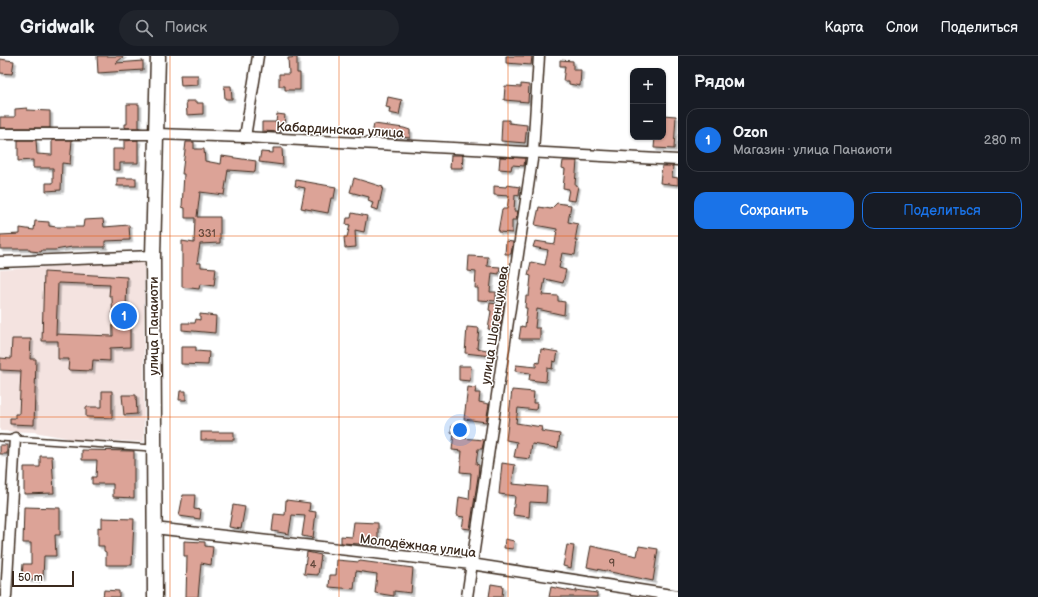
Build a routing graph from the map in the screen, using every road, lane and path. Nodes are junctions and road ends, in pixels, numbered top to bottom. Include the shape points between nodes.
1 (158, 56) edge
2 (258, 56) edge
3 (538, 56) edge
4 (0, 134) edge
5 (157, 134) junction
6 (245, 137) junction
7 (533, 153) junction
8 (678, 160) edge
9 (153, 256) junction
10 (0, 262) edge
11 (0, 438) edge
12 (14, 438) junction
13 (153, 448) junction
14 (154, 528) junction
15 (471, 564) junction
16 (678, 596) edge
17 (6, 597) edge
18 (155, 597) edge
19 (467, 597) edge

1 - 5 street, улица Панаиоти
2 - 6 street
3 - 7 street, улица Шогенцукова
4 - 5 street, Кабардинская улица
5 - 6 street, Кабардинская улица
5 - 9 street, улица Панаиоти
6 - 7 street, Кабардинская улица
7 - 8 street, Кабардинская улица
7 - 15 street, улица Шогенцукова
9 - 10 street
9 - 13 street, улица Панаиоти
11 - 12 lane
12 - 13 lane
12 - 17 street
13 - 14 street, улица Панаиоти
14 - 15 street, Молодёжная улица
14 - 18 street, улица Панаиоти
15 - 16 street, Молодёжная улица
15 - 19 street, улица Шогенцукова

